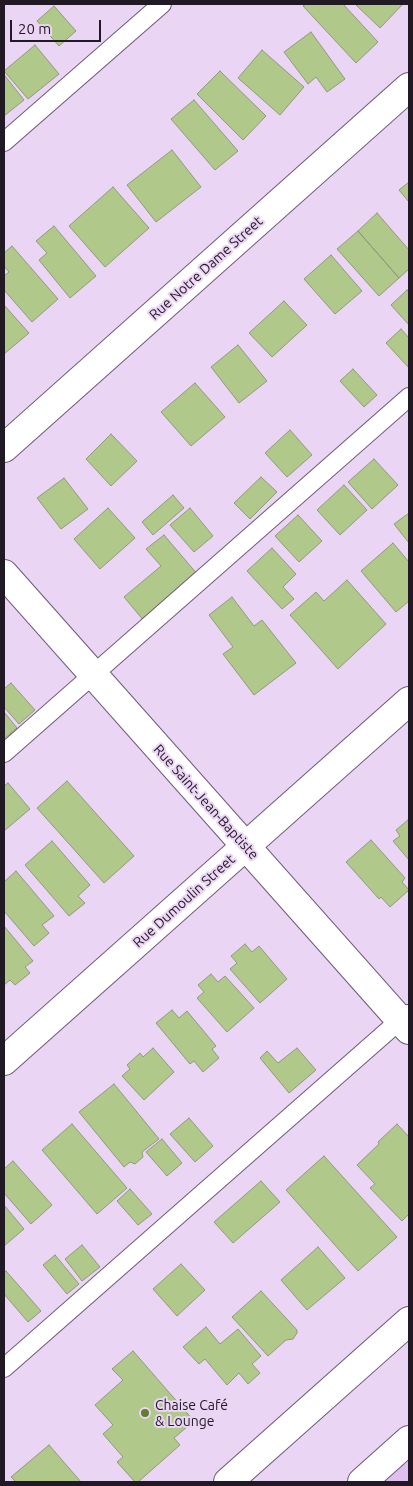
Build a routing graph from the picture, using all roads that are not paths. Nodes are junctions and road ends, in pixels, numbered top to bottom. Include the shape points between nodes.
1 (162, 4) edge
2 (409, 87) edge
3 (4, 142) edge
4 (409, 397) edge
5 (4, 448) edge
6 (4, 574) edge
7 (93, 674) junction
8 (409, 701) edge
9 (4, 753) edge
10 (245, 846) junction
11 (406, 1020) edge
12 (4, 1061) edge
13 (409, 1321) edge
14 (4, 1368) edge
15 (409, 1440) edge
16 (228, 1482) edge
17 (362, 1482) edge

1 - 3 lane
2 - 5 street, Rue Notre Dame Street
4 - 7 lane
6 - 7 street, Rue Saint-Jean-Baptiste
7 - 9 lane
7 - 10 street, Rue Saint-Jean-Baptiste
8 - 10 street, Rue Dumoulin Street
10 - 11 street, Rue Saint-Jean-Baptiste
10 - 12 street, Rue Dumoulin Street
11 - 14 lane
13 - 16 street
15 - 17 street

